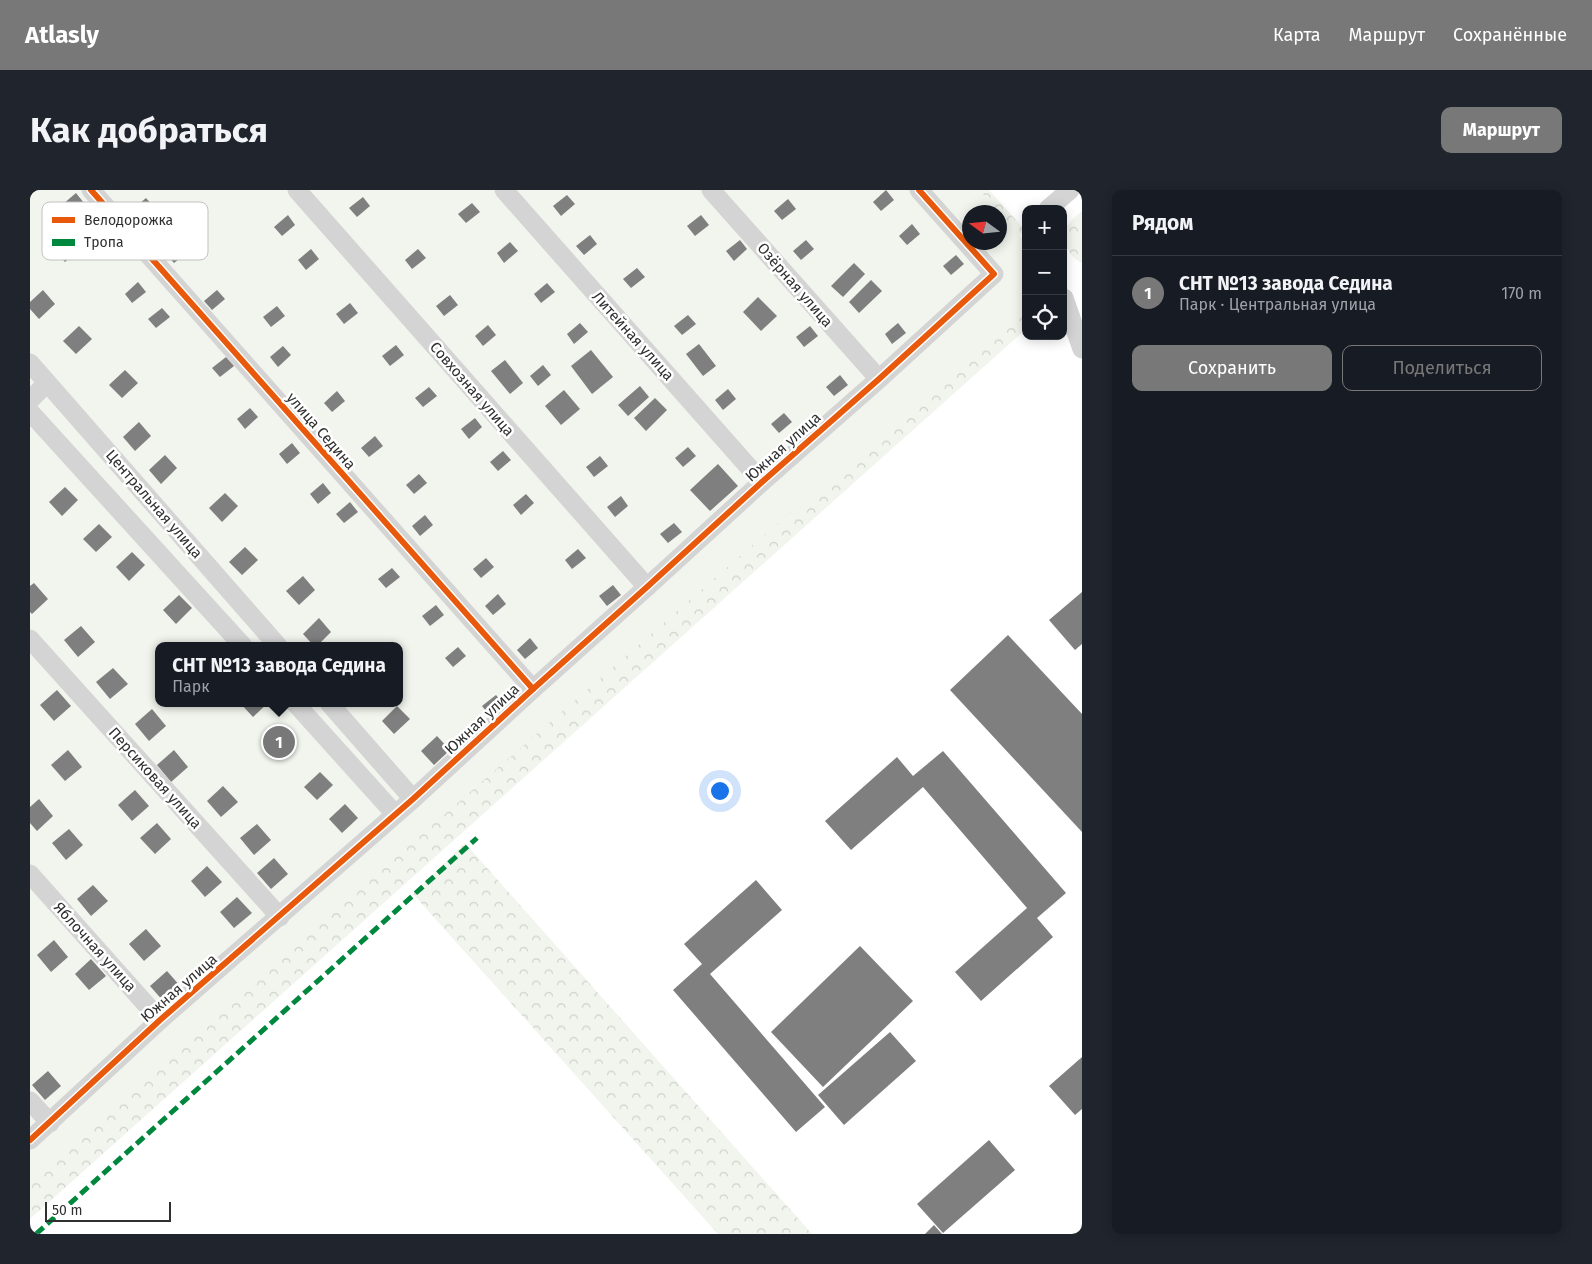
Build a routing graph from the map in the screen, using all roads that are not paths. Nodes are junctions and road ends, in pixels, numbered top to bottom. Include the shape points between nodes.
1 (91, 190) edge
2 (297, 190) edge
3 (504, 190) edge
4 (712, 190) edge
5 (919, 190) edge
6 (1070, 190) edge
7 (102, 202) edge
8 (1053, 205) edge
9 (153, 260) edge
10 (1067, 306) edge
11 (1082, 349) edge
12 (30, 363) edge
13 (879, 379) junction
14 (47, 382) junction
15 (30, 400) edge
16 (30, 412) edge
17 (762, 482) junction
18 (647, 587) junction
19 (30, 639) edge
20 (239, 642) edge
21 (274, 642) edge
22 (533, 689) junction
23 (299, 707) edge
24 (332, 707) edge
25 (413, 799) junction
26 (396, 814) junction
27 (30, 874) edge
28 (280, 917) junction
29 (160, 1020) junction
30 (30, 1101) edge
31 (50, 1123) junction
32 (30, 1140) edge

1 - 7 street, улица Седина
2 - 18 street, Совхозная улица
3 - 17 street, Литейная улица
4 - 13 street, Озёрная улица
5 - 13 street, Южная улица via 994,274
6 - 8 street
9 - 22 street, улица Седина
10 - 11 street
12 - 14 street, Центральная улица
13 - 17 street, Южная улица
14 - 15 street
14 - 21 street, Центральная улица
16 - 20 street, Центральная улица
17 - 18 street, Южная улица
18 - 22 street, Южная улица
19 - 28 street, Персиковая улица
22 - 25 street, Южная улица
23 - 26 street
24 - 25 street
25 - 26 street, Южная улица
26 - 28 street, Южная улица
27 - 29 street, Яблочная улица
28 - 29 street, Южная улица
29 - 31 street, Южная улица
30 - 31 street
31 - 32 street, Южная улица

